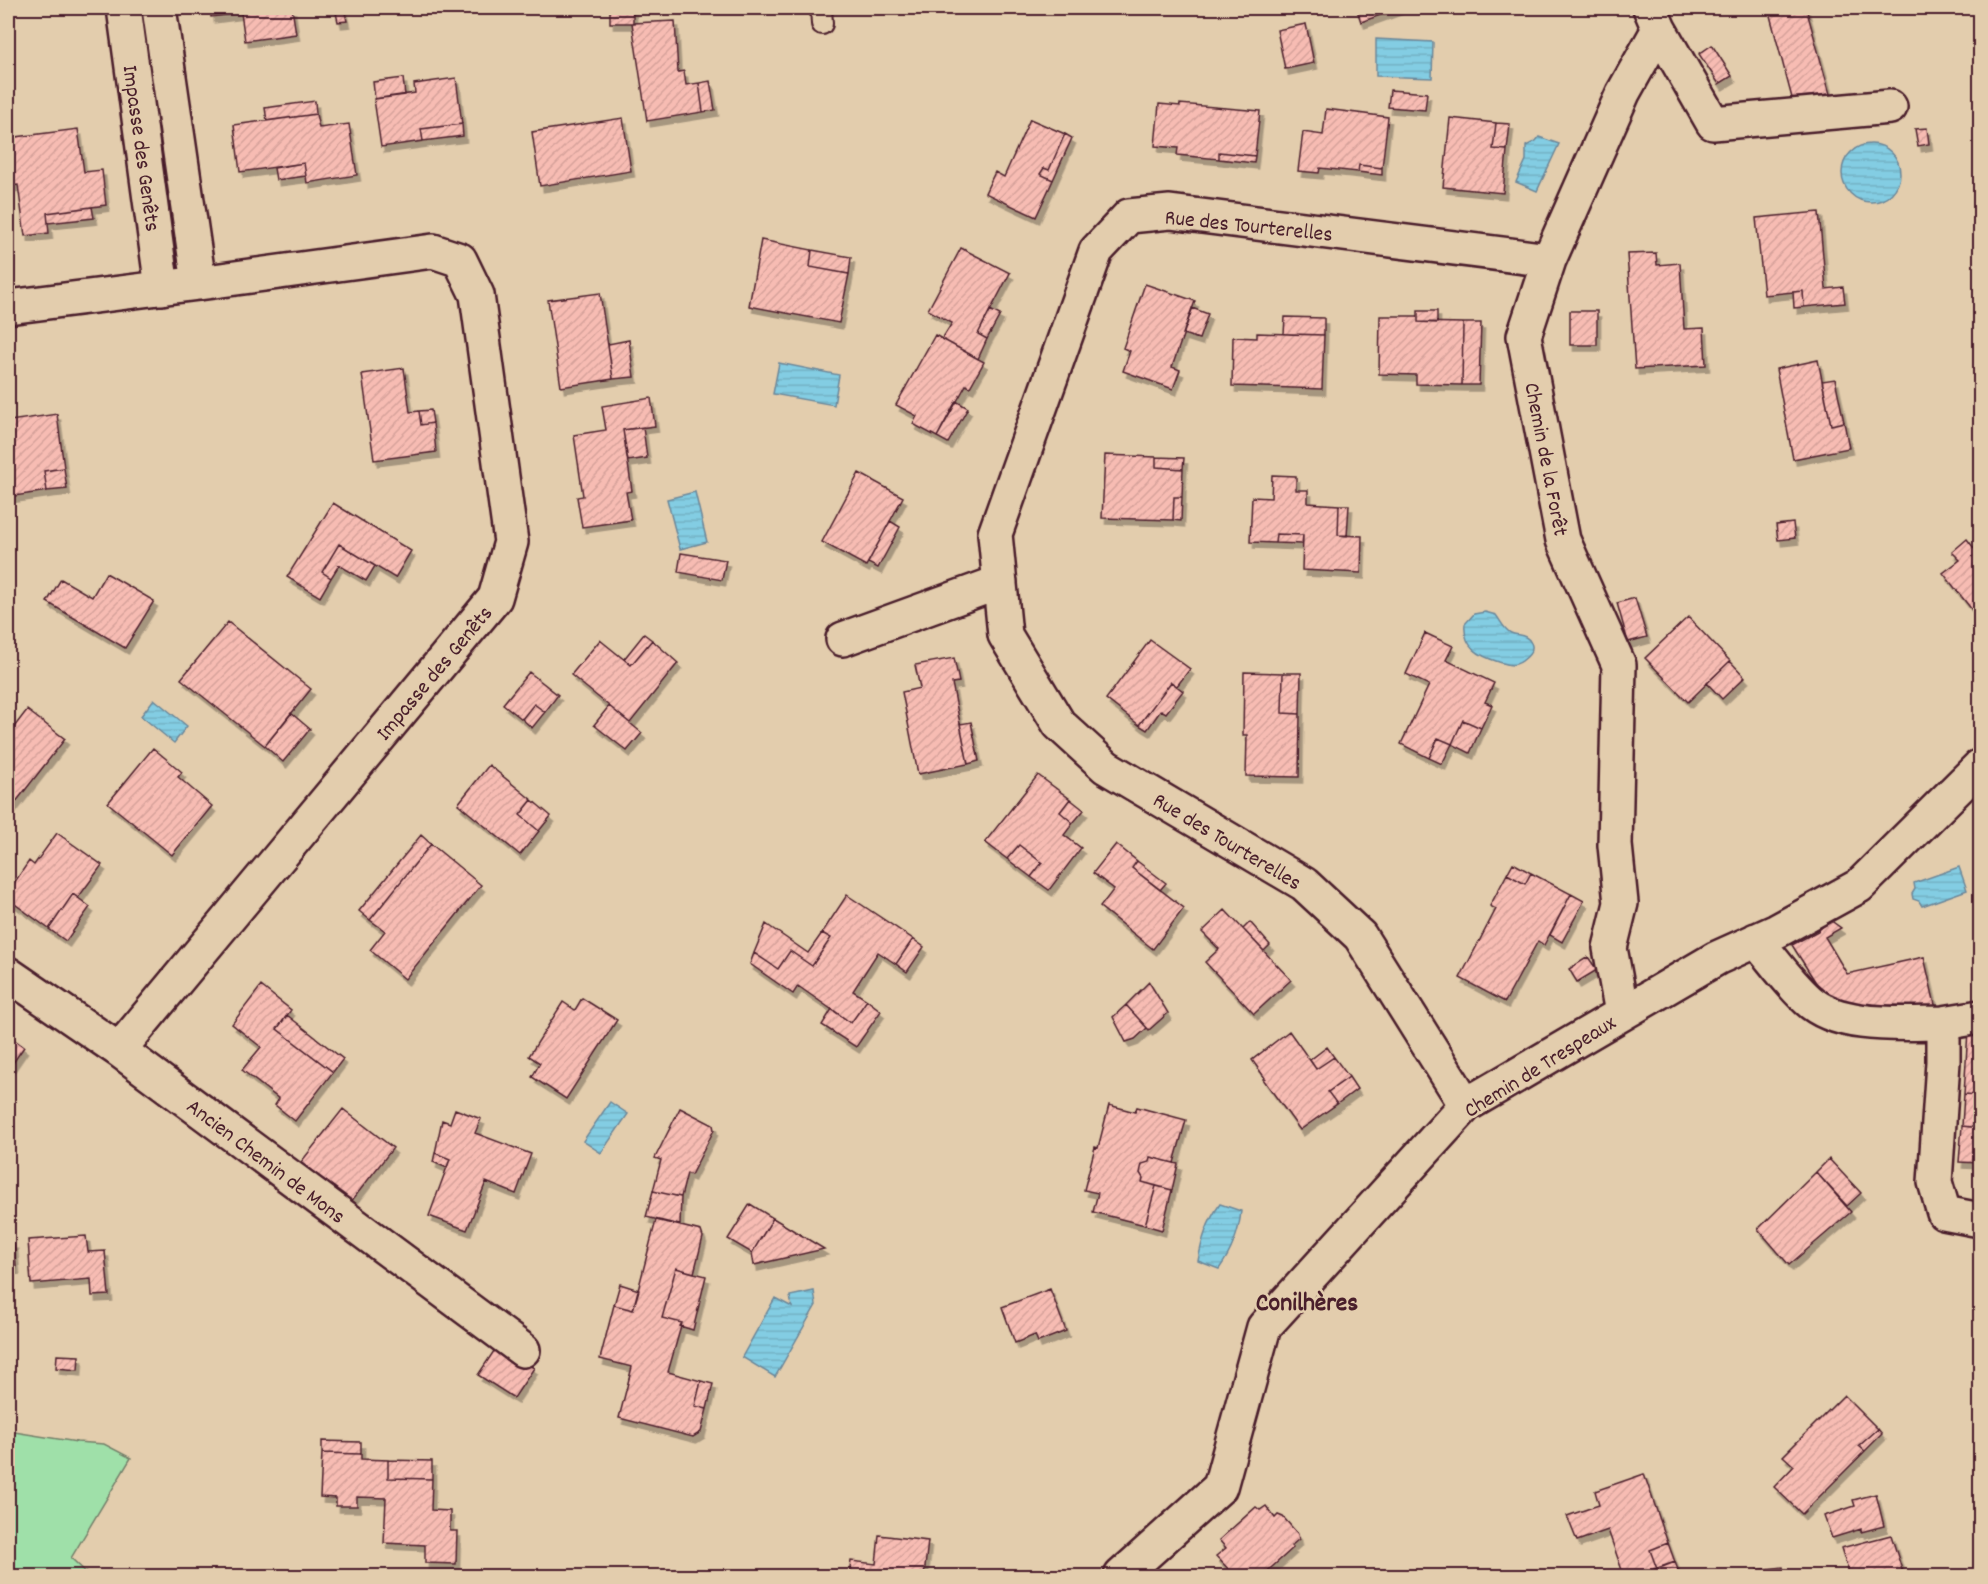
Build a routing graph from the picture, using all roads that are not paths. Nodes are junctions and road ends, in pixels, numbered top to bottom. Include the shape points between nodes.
1 (124, 8) edge
2 (159, 8) edge
3 (1654, 18) edge
4 (1890, 106) dead end
5 (1548, 260) junction
6 (199, 284) junction
7 (162, 288) junction
8 (8, 307) edge
9 (1000, 582) junction
10 (843, 639) dead end
11 (1980, 766) edge
12 (1756, 940) junction
13 (8, 974) edge
14 (1622, 1013) junction
15 (1980, 1017) edge
16 (1943, 1023) junction
17 (119, 1050) junction
18 (1466, 1105) junction
19 (1980, 1220) edge
20 (523, 1350) dead end
21 (1121, 1576) edge

1 - 7 street, Impasse des Genêts
2 - 6 street, Impasse des Genêts
3 - 4 street, Chemin de la Forêt via 1713,123
3 - 5 street, Chemin de la Forêt
5 - 9 street, Rue des Tourterelles via 1170,212 1129,216 1096,250 995,534
5 - 14 street, Chemin de la Forêt via 1524,336 1563,540 1618,665 1615,845 1620,903 1610,948
6 - 7 street, Impasse des Genêts
6 - 17 street, Impasse des Genêts via 434,251 460,260 477,295 511,542 495,598
7 - 8 street, Impasse des Genêts
9 - 10 street
9 - 18 street, Rue des Tourterelles via 1005,635 1059,724 1106,767 1304,884 1360,936
11 - 12 street, Chemin de Trespeaux via 1859,886
12 - 14 street, Chemin de Trespeaux
12 - 16 street via 1809,1002 1827,1012 1869,1024
13 - 17 street, Ancien Chemin de Mons
14 - 18 street, Chemin de Trespeaux
15 - 16 street
16 - 19 street via 1935,1182 1944,1213
17 - 20 street, Ancien Chemin de Mons
18 - 21 street, Chemin de Trespeaux via 1264,1327 1220,1487

